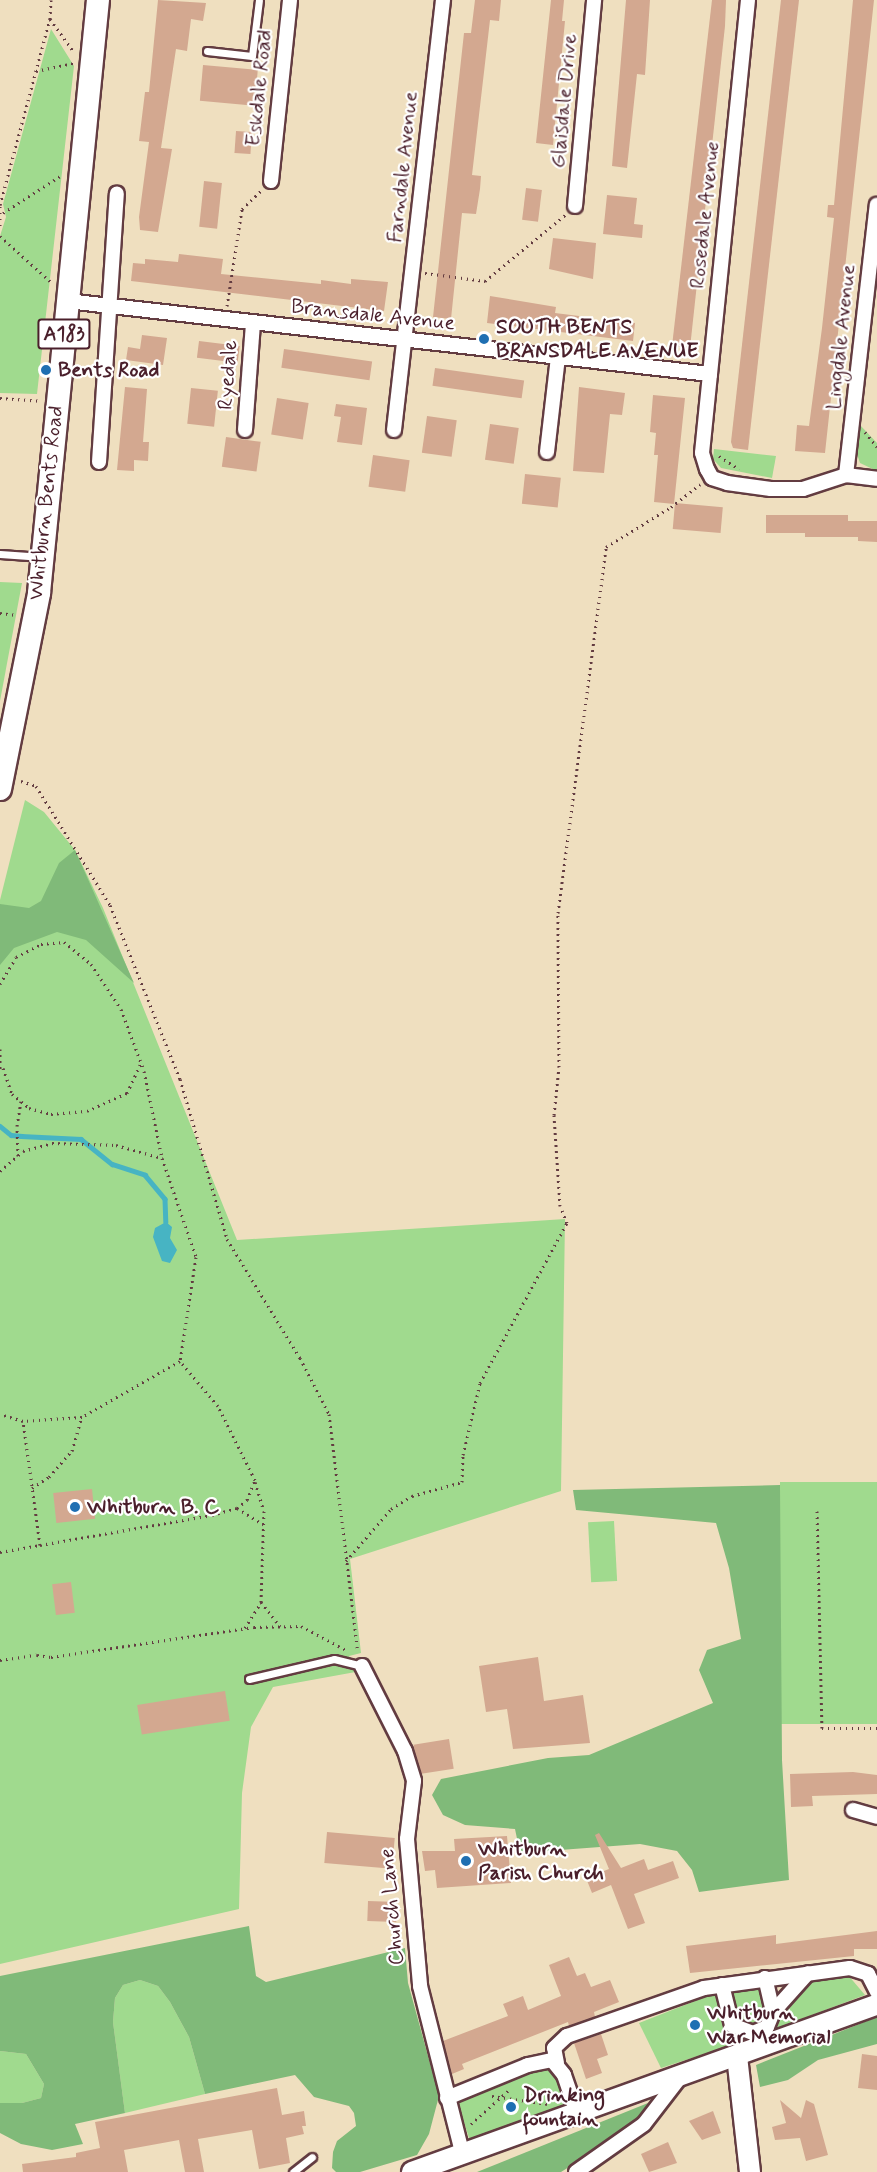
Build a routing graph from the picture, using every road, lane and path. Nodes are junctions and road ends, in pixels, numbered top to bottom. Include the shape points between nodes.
1 (51, 0) edge
2 (98, 0) edge
3 (259, 0) edge
4 (290, 0) edge
5 (443, 0) edge
6 (594, 0) edge
7 (748, 0) edge
8 (50, 19) junction
9 (207, 51) dead end
10 (35, 71) junction
11 (68, 170) dead end
12 (271, 181) joint
13 (117, 194) dead end
14 (877, 204) edge
15 (0, 206) edge
16 (576, 206) joint
17 (3, 213) junction
18 (0, 226) edge
19 (0, 236) edge
20 (413, 270) junction
21 (62, 294) junction
22 (109, 306) junction
23 (225, 319) junction
24 (253, 322) junction
25 (405, 340) junction
26 (558, 357) junction
27 (710, 374) junction
28 (0, 398) edge
29 (47, 401) dead end
30 (245, 430) dead end
31 (394, 430) dead end
32 (703, 446) junction
33 (547, 452) dead end
34 (99, 462) dead end
35 (742, 471) dead end
36 (710, 473) junction
37 (846, 475) junction
38 (877, 479) edge
39 (0, 554) edge
40 (42, 557) junction
41 (0, 613) edge
42 (25, 616) dead end
43 (2, 782) edge
44 (0, 984) edge
45 (0, 1049) edge
46 (141, 1063) junction
47 (3, 1068) junction
48 (0, 1072) edge
49 (21, 1101) junction
50 (18, 1156) junction
51 (162, 1158) junction
52 (0, 1171) edge
53 (180, 1361) junction
54 (0, 1414) edge
55 (82, 1417) junction
56 (23, 1421) junction
57 (255, 1480) junction
58 (32, 1491) junction
59 (237, 1508) junction
60 (818, 1511) dead end
61 (264, 1525) junction
62 (40, 1545) junction
63 (0, 1552) edge
64 (346, 1560) junction
65 (261, 1602) junction
66 (280, 1626) junction
67 (245, 1628) junction
68 (0, 1660) edge
69 (362, 1666) junction
70 (249, 1679) dead end
71 (877, 1728) edge
72 (853, 1810) dead end
73 (877, 1817) edge
74 (810, 1972) junction
75 (765, 1978) junction
76 (722, 1985) junction
77 (877, 1992) edge
78 (877, 2005) edge
79 (773, 2012) junction
80 (738, 2030) junction
81 (757, 2044) junction
82 (557, 2063) junction
83 (681, 2076) junction
84 (518, 2082) dead end
85 (464, 2091) junction
86 (501, 2097) junction
87 (447, 2098) junction
88 (577, 2110) junction
89 (460, 2144) junction
90 (312, 2157) dead end
91 (293, 2172) edge
92 (412, 2172) edge
93 (576, 2172) edge
94 (750, 2172) edge

1 - 8 path
2 - 21 main road, Whitburn Bents Road / A183
3 - 9 lane via 252,56
4 - 12 street, Eskdale Road
5 - 20 street, Farndale Avenue
6 - 16 street, Glaisdale Drive
7 - 27 street, Rosedale Avenue
8 - 10 path
8 - 10 path via 81,61
10 - 15 path
11 - 17 path
12 - 23 path via 242,208
13 - 22 street
14 - 37 street, Lingdale Avenue
15 - 17 path
16 - 20 path via 486,281
17 - 18 path
19 - 21 path
20 - 25 street, Farndale Avenue
21 - 22 street, Bransdale Avenue
21 - 40 main road, Whitburn Bents Road / A183
22 - 23 street, Bransdale Avenue
22 - 34 street
23 - 24 street, Bransdale Avenue
24 - 25 street, Bransdale Avenue
24 - 30 street, Ryedale
25 - 26 street, Bransdale Avenue
25 - 31 street, Farndale Avenue
26 - 27 street, Bransdale Avenue
26 - 33 street
27 - 32 street, Rosedale Avenue
28 - 29 path
32 - 35 path
32 - 36 street, Rosedale Avenue
36 - 37 street via 771,489 803,489
36 - 64 path via 606,547 558,913 559,1067 554,1115 560,1206 567,1223 480,1383 463,1455 462,1482 412,1496 391,1509
37 - 38 street
39 - 40 lane
40 - 43 main road, Whitburn Bents Road / A183 via 26,668
41 - 42 path
43 - 64 path via 36,786 110,905 180,1079 227,1239 300,1358 329,1414
44 - 46 path via 16,957 40,944 64,942 91,964 121,1009
45 - 47 path
46 - 49 path via 127,1093 87,1111 51,1114 29,1108
46 - 51 path
47 - 48 path
47 - 49 path via 12,1094
49 - 50 path
50 - 51 path via 52,1143 116,1145
50 - 52 path
51 - 53 path via 196,1257
53 - 55 path
53 - 57 path via 218,1406
54 - 56 path
55 - 56 path
55 - 58 path via 72,1451
56 - 58 path
57 - 59 path via 247,1500
57 - 61 path
58 - 62 path
59 - 61 path
59 - 62 path
60 - 71 path via 822,1728
61 - 65 path
62 - 63 path
64 - 69 path via 355,1642
65 - 66 path
65 - 67 path
66 - 67 path
66 - 69 path via 301,1626 340,1646
67 - 68 path via 51,1658 37,1655
69 - 70 lane via 334,1659
69 - 87 street, Church Lane via 405,1750 414,1781 407,1839 420,1986
72 - 73 street
74 - 75 street
74 - 77 street via 861,1971 868,1974
74 - 79 street
75 - 76 street
75 - 79 street
76 - 80 street via 729,2018
76 - 82 street via 668,1998 587,2026 558,2042 554,2048
78 - 81 main road
79 - 81 street
80 - 81 street
80 - 81 street via 753,2033
81 - 83 main road
81 - 94 main road
82 - 85 street via 528,2065
82 - 88 street
83 - 88 main road
83 - 93 street via 645,2124
84 - 86 path
85 - 86 path
85 - 87 street
86 - 88 path
86 - 89 path
87 - 89 street, Church Lane
88 - 89 main road
89 - 92 main road
90 - 91 lane

